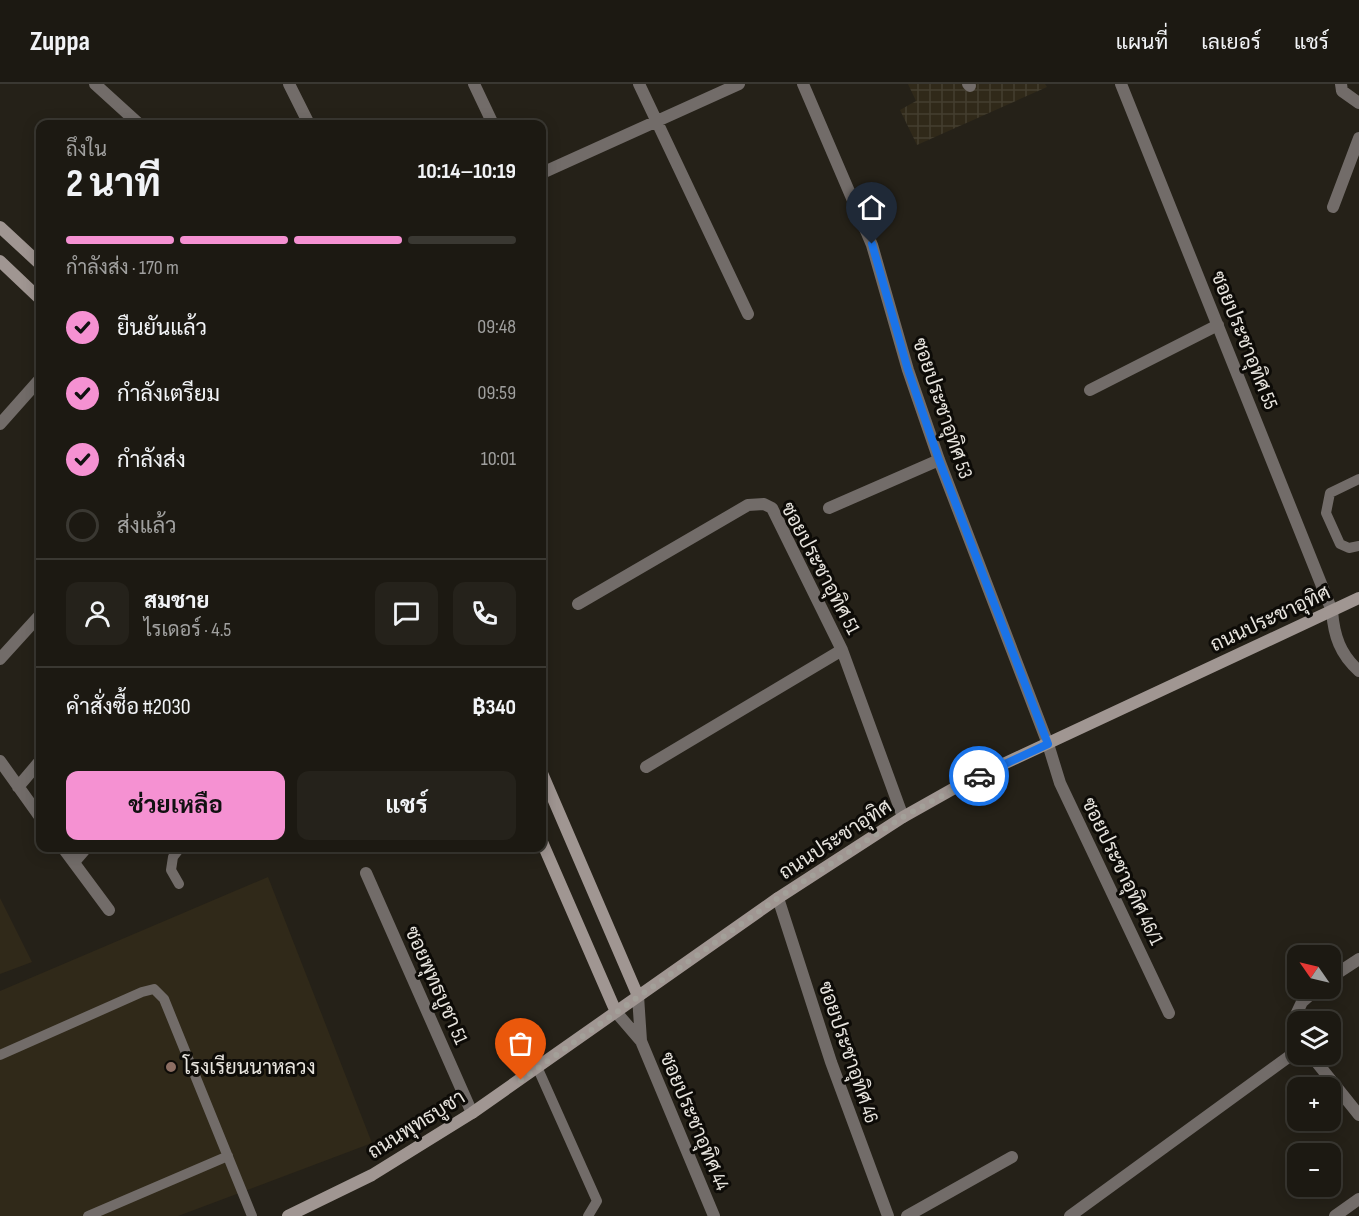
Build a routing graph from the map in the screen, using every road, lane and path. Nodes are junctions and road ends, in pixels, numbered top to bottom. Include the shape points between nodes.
1 (95, 84) edge
2 (289, 84) edge
3 (474, 84) edge
4 (639, 84) edge
5 (739, 84) edge
6 (803, 84) edge
7 (1121, 84) edge
8 (1341, 84) edge
9 (1359, 103) edge
10 (135, 120) edge
11 (307, 120) edge
12 (491, 120) edge
13 (656, 120) junction
14 (1359, 138) edge
15 (546, 171) edge
16 (1334, 207) dead end
17 (0, 227) edge
18 (36, 260) edge
19 (0, 261) edge
20 (36, 295) edge
21 (748, 314) dead end
22 (1218, 325) junction
23 (36, 384) edge
24 (1090, 390) dead end
25 (0, 424) edge
26 (939, 460) junction
27 (1359, 479) edge
28 (829, 508) dead end
29 (1359, 546) edge
30 (1359, 598) edge
31 (578, 604) dead end
32 (1332, 611) junction
33 (36, 619) edge
34 (842, 650) junction
35 (0, 659) edge
36 (1359, 671) edge
37 (1048, 744) junction
38 (0, 761) edge
39 (36, 766) edge
40 (646, 767) dead end
41 (546, 783) edge
42 (18, 787) junction
43 (36, 812) edge
44 (903, 817) junction
45 (546, 851) edge
46 (66, 852) edge
47 (83, 852) edge
48 (177, 852) edge
49 (74, 862) junction
50 (366, 873) dead end
51 (179, 884) dead end
52 (778, 898) junction
53 (109, 910) dead end
54 (1359, 958) edge
55 (1341, 970) edge
56 (638, 996) junction
57 (616, 1012) junction
58 (1169, 1013) dead end
59 (641, 1041) junction
60 (0, 1055) edge
61 (1287, 1058) edge
62 (1319, 1065) edge
63 (538, 1069) junction
64 (472, 1113) junction
65 (1359, 1115) edge
66 (228, 1156) junction
67 (1012, 1157) dead end
68 (1359, 1199) edge
69 (306, 1212) edge
70 (88, 1216) edge
71 (252, 1216) edge
72 (288, 1216) edge
73 (588, 1216) edge
74 (714, 1216) edge
75 (888, 1216) edge
76 (907, 1216) edge
77 (1070, 1216) edge
78 (1335, 1216) edge

1 - 10 street
2 - 11 street
3 - 12 street
4 - 13 street
5 - 13 street
6 - 26 street, ซอยประชาอุทิศ 53 via 872,244
7 - 22 street, ซอยประชาอุทิศ 55
8 - 9 street via 1342,91
13 - 15 street
13 - 21 street
14 - 16 street
17 - 18 main road
19 - 20 main road
22 - 24 street
22 - 32 street, ซอยประชาอุทิศ 55
23 - 25 street
26 - 28 street
26 - 37 street, ซอยประชาอุทิศ 53
27 - 29 lane via 1330,493 1326,503 1326,513 1340,544 1349,548
30 - 32 main road, ถนนประชาอุทิศ
31 - 34 street, ซอยประชาอุทิศ 51 via 748,505 764,504 772,508
32 - 36 street, ซอยประชาอุทิศ 55 via 1334,633 1344,656
32 - 37 main road, ถนนประชาอุทิศ
33 - 35 street
34 - 40 street
34 - 44 street, ซอยประชาอุทิศ 51
37 - 44 main road, ถนนประชาอุทิศ via 967,781
37 - 58 street, ซอยประชาอุทิศ 46/1 via 1071,809
38 - 42 street
39 - 42 street
41 - 56 main road
42 - 43 street
44 - 52 main road, ถนนประชาอุทิศ
45 - 57 main road
46 - 49 street
47 - 49 street
48 - 51 lane via 171,870
49 - 53 street
50 - 64 street, ซอยพุทธบูชา 51
52 - 56 main road, ถนนประชาอุทิศ
52 - 75 street, ซอยประชาอุทิศ 46 via 841,1091
54 - 55 street
56 - 57 main road, ถนนประชาอุทิศ
56 - 59 street, ซอยประชาอุทิศ 44
57 - 59 street, ซอยประชาอุทิศ 44
57 - 63 main road, ถนนพุทธบูชา
59 - 74 street, ซอยประชาอุทิศ 44
60 - 66 lane via 154,989 164,999
61 - 77 street
62 - 65 street
63 - 64 main road, ถนนพุทธบูชา
63 - 73 lane via 597,1201
64 - 69 main road, ถนนพุทธบูชา
66 - 70 lane
66 - 71 lane
67 - 76 street
68 - 78 street
69 - 72 main road, ถนนพุทธบูชา

